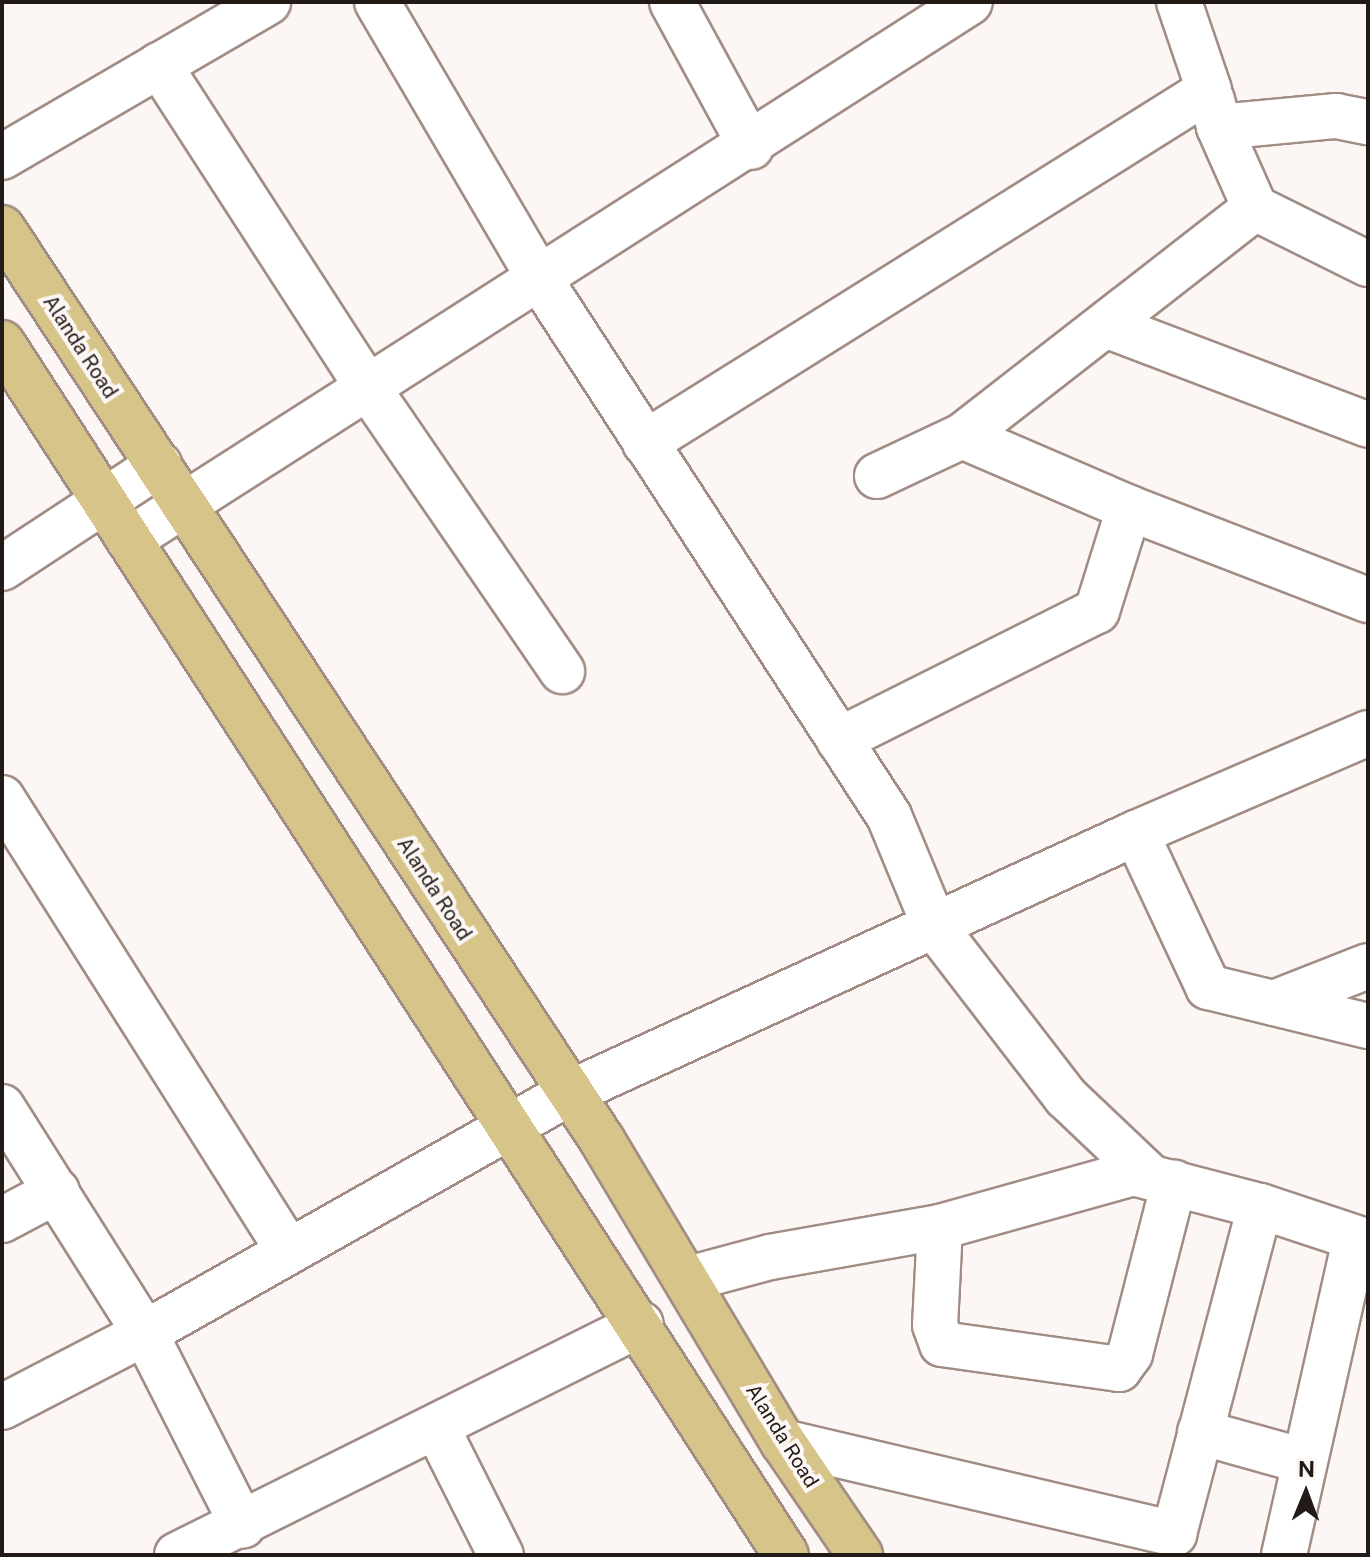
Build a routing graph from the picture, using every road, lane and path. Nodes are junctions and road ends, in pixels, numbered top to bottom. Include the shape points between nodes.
1 (268, 2) edge
2 (377, 2) edge
3 (672, 2) edge
4 (970, 2) edge
5 (1179, 2) edge
6 (159, 65) junction
7 (1214, 108) junction
8 (1368, 122) edge
9 (751, 147) junction
10 (2, 157) edge
11 (1255, 208) junction
12 (2, 228) edge
13 (1368, 264) edge
14 (541, 281) junction
15 (1108, 326) junction
16 (2, 343) edge
17 (369, 389) junction
18 (1368, 425) edge
19 (962, 436) junction
20 (645, 443) junction
21 (159, 465) junction
22 (877, 476) dead end
23 (104, 501) junction
24 (184, 505) junction
25 (1129, 508) junction
26 (129, 540) junction
27 (2, 568) edge
28 (1368, 600) edge
29 (562, 671) dead end
30 (1368, 733) edge
31 (839, 740) junction
32 (2, 798) edge
33 (1136, 833) junction
34 (935, 927) junction
35 (1368, 966) edge
36 (1274, 1003) junction
37 (1368, 1026) edge
38 (567, 1094) junction
39 (2, 1107) edge
40 (506, 1129) junction
41 (1160, 1178) junction
42 (57, 1191) junction
43 (1260, 1206) junction
44 (2, 1220) edge
45 (940, 1227) junction
46 (1361, 1241) edge
47 (288, 1250) junction
48 (688, 1279) junction
49 (641, 1324) junction
50 (145, 1333) junction
51 (2, 1407) edge
52 (437, 1428) junction
53 (1200, 1432) junction
54 (783, 1442) junction
55 (1304, 1461) junction
56 (231, 1539) edge
57 (782, 1554) edge
58 (177, 1555) edge
59 (501, 1555) edge
60 (860, 1555) edge
61 (1284, 1555) edge

1 - 6 street
2 - 14 street
3 - 9 street
4 - 9 street
5 - 7 street
6 - 10 street
6 - 17 street
7 - 8 street
7 - 11 street
7 - 20 street
9 - 14 street
11 - 13 street
11 - 15 street
12 - 21 main road, Alanda Road
14 - 17 street
14 - 20 street
15 - 18 street
15 - 19 street
16 - 23 main road
17 - 24 street
17 - 29 street
19 - 22 street
19 - 25 street
20 - 31 street
21 - 23 street
21 - 24 main road, Alanda Road
23 - 26 main road
23 - 27 street
24 - 26 street
24 - 38 main road, Alanda Road
25 - 28 street
25 - 31 street via 1097,611
26 - 40 main road
30 - 33 street
31 - 34 street via 889,816
32 - 47 street
33 - 34 street
33 - 36 street via 1208,987
34 - 38 street
34 - 41 street via 1066,1097
35 - 36 street
36 - 37 street
38 - 40 street
38 - 48 main road, Alanda Road
39 - 42 street
40 - 47 street
40 - 49 main road
41 - 43 street
41 - 45 street
41 - 45 street via 1130,1354 1119,1369 942,1344 935,1325
42 - 44 street
42 - 50 street
43 - 46 street
43 - 53 street
45 - 48 street via 770,1257
46 - 55 street
47 - 50 street
48 - 54 main road, Alanda Road
49 - 52 street
49 - 57 main road
50 - 51 street
50 - 56 street
52 - 56 street
52 - 59 street
53 - 54 street via 1174,1534
53 - 55 street
54 - 60 main road, Alanda Road
55 - 61 street
56 - 58 street

